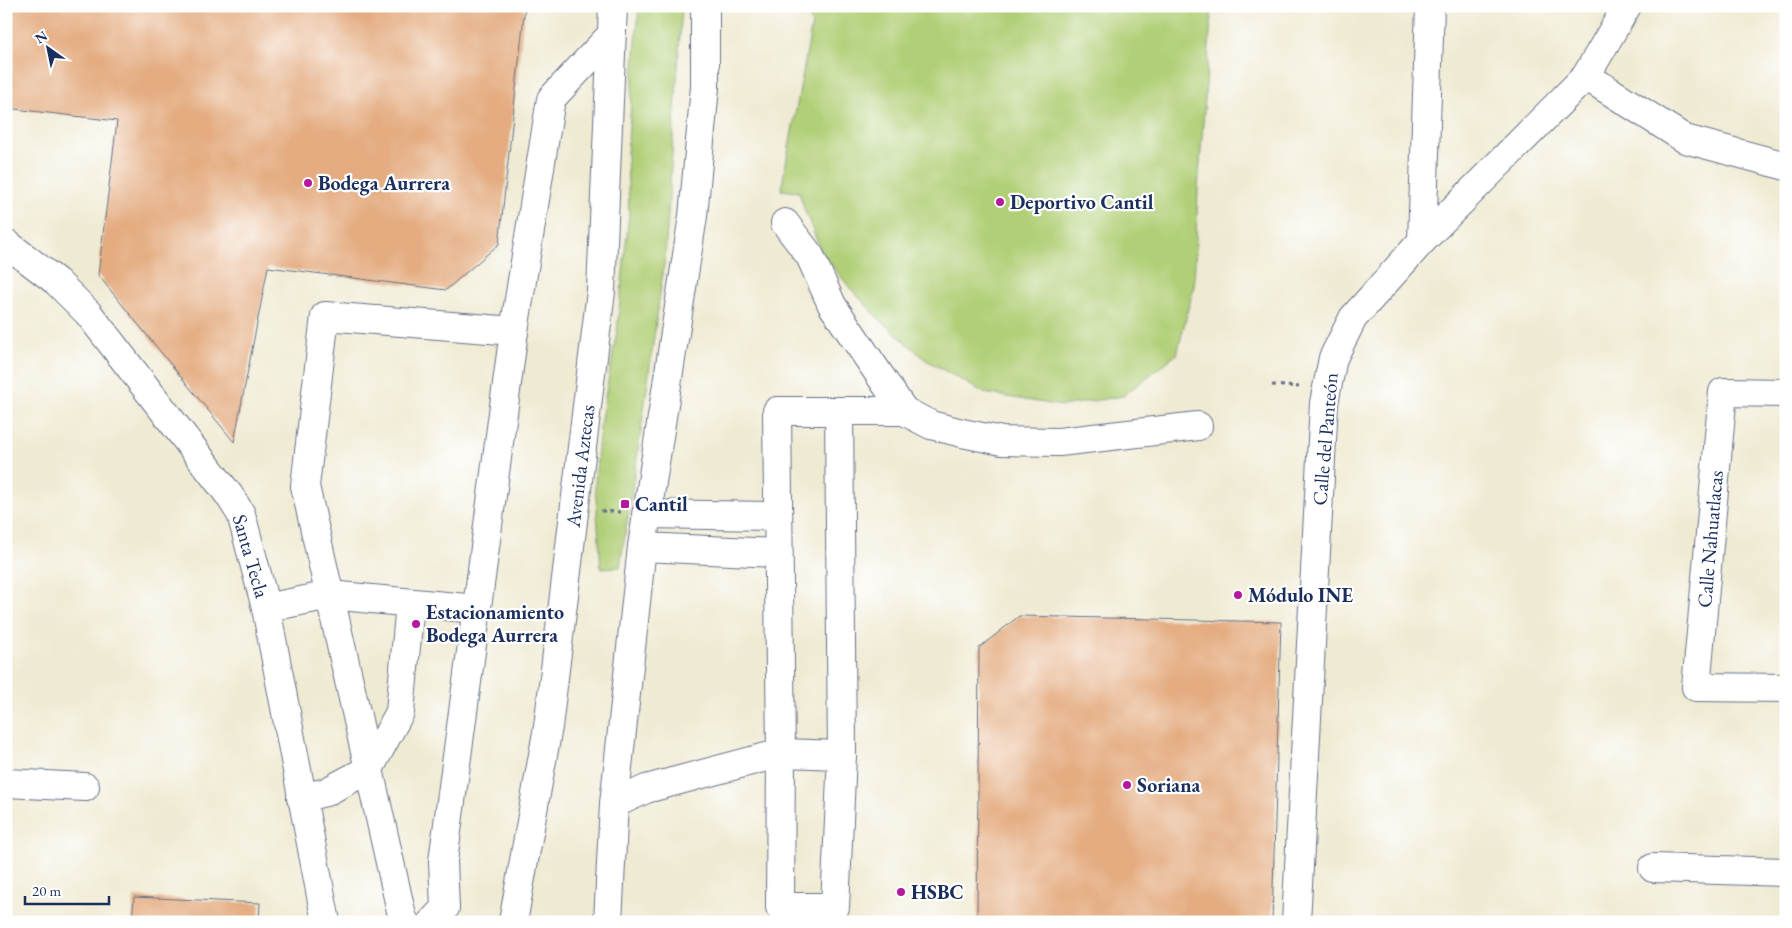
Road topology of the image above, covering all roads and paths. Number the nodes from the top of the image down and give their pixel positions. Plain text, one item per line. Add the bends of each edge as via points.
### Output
1 (612, 6) edge
2 (705, 6) edge
3 (1430, 6) edge
4 (1627, 6) edge
5 (611, 35) junction
6 (1586, 76) junction
7 (1786, 166) edge
8 (785, 223) dead end
9 (1422, 241) junction
10 (6, 243) edge
11 (514, 331) junction
12 (1786, 393) edge
13 (840, 411) junction
14 (904, 411) junction
15 (1198, 426) dead end
16 (575, 509) junction
17 (646, 514) junction
18 (778, 516) junction
19 (642, 547) junction
20 (778, 553) junction
21 (330, 595) junction
22 (410, 603) junction
23 (266, 608) junction
24 (477, 609) junction
25 (1786, 688) edge
26 (781, 753) junction
27 (842, 755) junction
28 (369, 769) junction
29 (6, 783) edge
30 (85, 787) dead end
31 (301, 798) junction
32 (614, 804) junction
33 (1653, 868) dead end
34 (1786, 872) edge
35 (326, 922) edge
36 (405, 922) edge
37 (432, 922) edge
38 (513, 922) edge
39 (608, 922) edge
40 (1296, 922) edge

1 - 5 street, Avenida Aztecas
2 - 17 street via 705,87 694,216
3 - 9 street
4 - 6 street, Calle del Panteón
5 - 11 street via 551,99
5 - 16 street, Avenida Aztecas via 601,291
6 - 7 street via 1684,139
6 - 9 street, Calle del Panteón
8 - 14 street via 810,256 832,305
9 - 40 street, Calle del Panteón via 1353,318 1333,358 1324,403
10 - 23 street, Santa Tecla via 56,282 88,313 229,495 241,514
11 - 21 street via 325,316 305,486
11 - 24 street
12 - 25 street, Calle Nahuatlacas via 1723,392 1696,687
13 - 14 street
13 - 18 street via 777,411
13 - 27 street
14 - 15 street via 962,434 1002,440 1059,442
16 - 17 path
16 - 38 street, Avenida Aztecas via 548,726
17 - 18 street
17 - 19 street
18 - 20 street
19 - 20 street
19 - 32 street
20 - 26 street
21 - 22 street
21 - 23 street
21 - 28 street
22 - 24 street
22 - 28 street via 400,712
23 - 31 street, Santa Tecla
24 - 37 street via 443,861 445,908
26 - 27 street
26 - 27 street via 780,907 836,907
26 - 32 street via 646,789
28 - 31 street via 326,792
28 - 36 street
29 - 30 street
31 - 35 street, Santa Tecla
32 - 39 street
33 - 34 street

